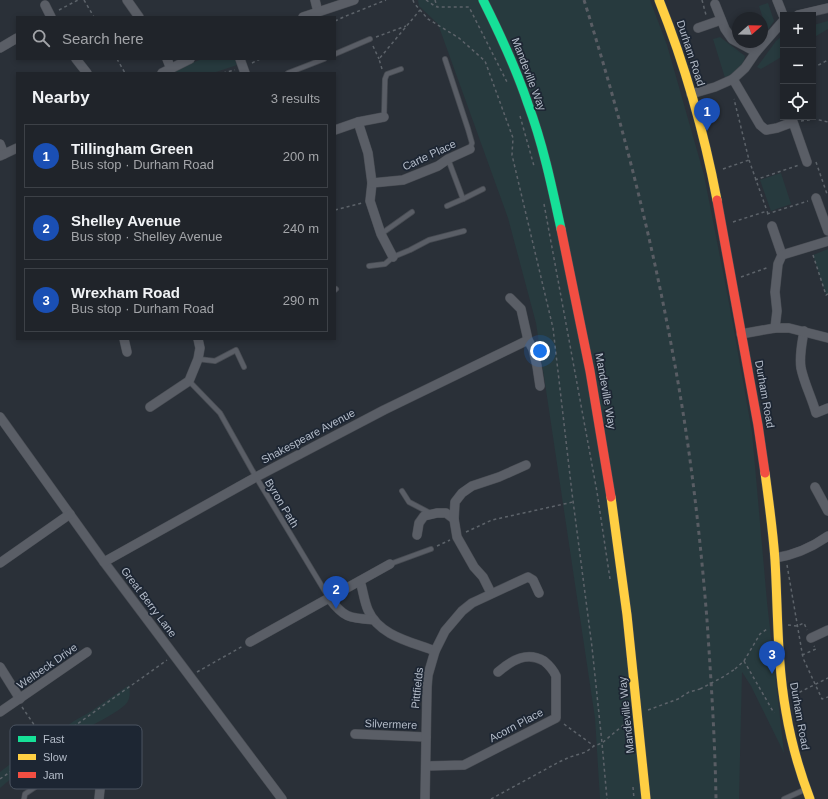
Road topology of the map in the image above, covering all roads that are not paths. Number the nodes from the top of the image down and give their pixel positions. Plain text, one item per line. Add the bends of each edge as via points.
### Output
1 (127, 0) edge
2 (315, 0) edge
3 (354, 0) edge
4 (483, 0) edge
5 (659, 0) edge
6 (777, 0) edge
7 (715, 4) dead end
8 (45, 5) dead end
9 (828, 8) edge
10 (318, 12) junction
11 (782, 12) edge
12 (811, 12) edge
13 (50, 16) edge
14 (138, 16) edge
15 (306, 16) edge
16 (721, 20) junction
17 (780, 24) edge
18 (698, 28) dead end
19 (16, 39) edge
20 (370, 39) road end
21 (0, 48) edge
22 (756, 52) junction
23 (336, 54) edge
24 (445, 59) dead end
25 (77, 60) edge
26 (167, 60) edge
27 (188, 60) edge
28 (240, 60) edge
29 (321, 60) edge
30 (171, 69) junction
31 (401, 69) dead end
32 (87, 72) edge
33 (164, 72) edge
34 (245, 72) edge
35 (291, 72) edge
36 (733, 79) junction
37 (691, 94) junction
38 (384, 116) joint
39 (358, 122) junction
40 (336, 130) edge
41 (0, 144) edge
42 (16, 148) edge
43 (470, 148) joint
44 (2, 155) edge
45 (448, 159) junction
46 (807, 162) road end
47 (372, 183) junction
48 (484, 189) dead end
49 (816, 198) road end
50 (463, 199) junction
51 (447, 206) dead end
52 (412, 212) dead end
53 (772, 226) road end
54 (464, 231) dead end
55 (828, 231) edge
56 (381, 234) junction
57 (828, 241) edge
58 (782, 255) junction
59 (393, 257) junction
60 (369, 266) dead end
61 (510, 298) dead end
62 (775, 328) junction
63 (804, 331) junction
64 (741, 334) junction
65 (828, 338) edge
66 (124, 340) edge
67 (198, 340) edge
68 (528, 340) junction
69 (127, 352) dead end
70 (198, 359) junction
71 (244, 367) dead end
72 (189, 381) junction
73 (540, 386) dead end
74 (150, 407) dead end
75 (828, 408) edge
76 (0, 417) edge
77 (526, 465) dead end
78 (256, 477) junction
79 (815, 487) dead end
80 (402, 491) dead end
81 (828, 511) edge
82 (70, 514) junction
83 (431, 514) junction
84 (454, 519) junction
85 (417, 535) dead end
86 (828, 536) edge
87 (431, 549) road end
88 (775, 558) junction
89 (104, 562) junction
90 (0, 563) edge
91 (390, 564) joint
92 (360, 581) junction
93 (491, 593) junction
94 (539, 594) dead end
95 (329, 598) junction
96 (374, 620) junction
97 (828, 630) edge
98 (811, 638) road end
99 (250, 642) road end
100 (436, 650) junction
101 (87, 652) dead end
102 (0, 667) edge
103 (498, 672) dead end
104 (19, 700) junction
105 (0, 712) edge
106 (354, 734) dead end
107 (426, 737) junction
108 (426, 766) junction
109 (34, 789) edge
110 (101, 789) edge
111 (806, 789) junction
112 (24, 799) edge
113 (100, 799) edge
114 (282, 799) edge
115 (425, 799) edge
116 (646, 799) edge
117 (784, 799) edge
118 (810, 799) edge

1 - 14 street
2 - 10 street
3 - 10 street
4 - 116 street, Mandeville Way via 516,71 534,122 589,363 625,589
5 - 37 street, Durham Road
6 - 11 street
7 - 16 street
8 - 13 street
9 - 12 street
10 - 15 street
16 - 18 street
16 - 22 street via 732,39
17 - 22 street
19 - 21 street
20 - 23 lane
22 - 36 street via 745,68
24 - 43 lane via 472,143
25 - 32 street
26 - 30 street
27 - 30 street
28 - 34 street
29 - 35 lane
30 - 33 street
31 - 38 lane via 387,74 384,79
36 - 37 street
36 - 46 street via 760,125 766,130 793,122
37 - 64 street, Durham Road via 705,143
38 - 39 street
39 - 40 street
39 - 47 street via 368,153
41 - 44 street
42 - 44 street
43 - 45 street, Carte Place
45 - 47 street, Carte Place via 438,166 403,180
45 - 50 lane
47 - 56 street via 370,201
48 - 50 lane
49 - 55 street
50 - 51 lane
52 - 56 lane
53 - 58 street
54 - 59 lane via 430,240
56 - 59 street
57 - 58 street
58 - 62 street via 778,264 775,292
59 - 60 lane via 385,264
61 - 68 street via 522,309
62 - 63 street
62 - 64 street
63 - 65 street
63 - 75 street via 801,361 804,379 816,413
64 - 88 street, Durham Road via 762,449
66 - 69 street
67 - 70 street
68 - 73 street via 533,349
68 - 78 street, Shakespeare Avenue via 384,410
70 - 71 lane via 215,361 236,350
70 - 72 street
72 - 74 street
72 - 78 lane, Byron Path via 220,413
76 - 82 street, Great Berry Lane
77 - 84 street via 462,492 455,502
78 - 89 street, Shakespeare Avenue
78 - 95 lane, Byron Path
79 - 81 street
80 - 83 lane via 409,502
82 - 89 street, Great Berry Lane
82 - 90 street
83 - 84 street via 446,513
83 - 85 street via 424,516 418,524
84 - 93 street via 457,536
86 - 88 street via 803,551
87 - 91 lane
88 - 111 street, Durham Road via 783,700 795,759
89 - 114 street, Great Berry Lane
91 - 92 street
92 - 95 street
92 - 96 street via 368,610
93 - 94 street, Pittfields via 528,578 533,580
93 - 100 street, Pittfields via 462,611 445,631
95 - 96 street via 338,611 349,617
95 - 99 street
96 - 100 street via 396,636
97 - 98 street
100 - 107 street, Pittfields via 428,676
101 - 104 street, Welbeck Drive
102 - 104 street
103 - 108 street, Acorn Place via 520,657 539,658 549,665 556,676 556,718 464,765
104 - 105 street, Welbeck Drive
106 - 107 street, Silvermere
107 - 108 street, Pittfields
108 - 115 street, Pittfields
109 - 112 lane via 25,794
110 - 113 street
111 - 117 lane
111 - 118 street, Durham Road

